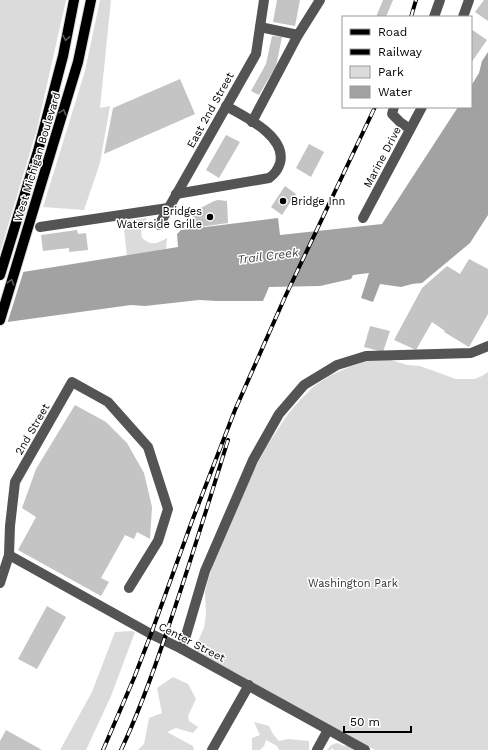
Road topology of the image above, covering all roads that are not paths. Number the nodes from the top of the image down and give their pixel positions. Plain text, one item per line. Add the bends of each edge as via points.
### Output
1 (74, 0) edge
2 (91, 0) edge
3 (264, 0) edge
4 (320, 0) edge
5 (440, 0) edge
6 (469, 0) edge
7 (434, 16) edge
8 (463, 16) edge
9 (260, 27) junction
10 (298, 35) junction
11 (226, 106) junction
12 (394, 108) edge
13 (421, 108) edge
14 (252, 122) junction
15 (410, 129) junction
16 (176, 194) junction
17 (168, 208) junction
18 (363, 218) dead end
19 (159, 225) dead end
20 (40, 227) dead end
21 (0, 275) edge
22 (0, 320) edge
23 (488, 346) edge
24 (9, 555) junction
25 (0, 583) edge
26 (129, 588) dead end
27 (182, 649) junction
28 (250, 685) junction
29 (328, 730) junction
30 (212, 750) edge
31 (317, 750) edge
32 (365, 750) edge

1 -> 21 main road, West Michigan Boulevard via 38,151
22 -> 2 main road, West Michigan Boulevard via 78,62
3 - 9 street, East 2nd Street
4 - 10 street
5 - 7 street
6 - 8 street
9 - 10 street
9 - 11 street, East 2nd Street via 256,54
10 - 14 street
11 - 14 street
11 - 16 street, East 2nd Street
12 - 15 street via 392,114
13 - 15 street, Marine Drive
14 - 16 street via 276,142 281,152 281,161 275,174 269,178
15 - 18 street, Marine Drive
16 - 17 street, East 2nd Street
17 - 19 street, East 2nd Street
17 - 20 street
23 - 27 street via 471,353 366,356 337,365 304,385 279,414 253,460 205,571
24 - 25 street, 2nd Street
24 - 26 street, 2nd Street via 15,482 72,382 108,402 148,447 168,509 158,541
24 - 27 street, Center Street via 144,631
27 - 28 street, Center Street
28 - 29 street, Center Street
28 - 30 street
29 - 31 street
29 - 32 street, Center Street

